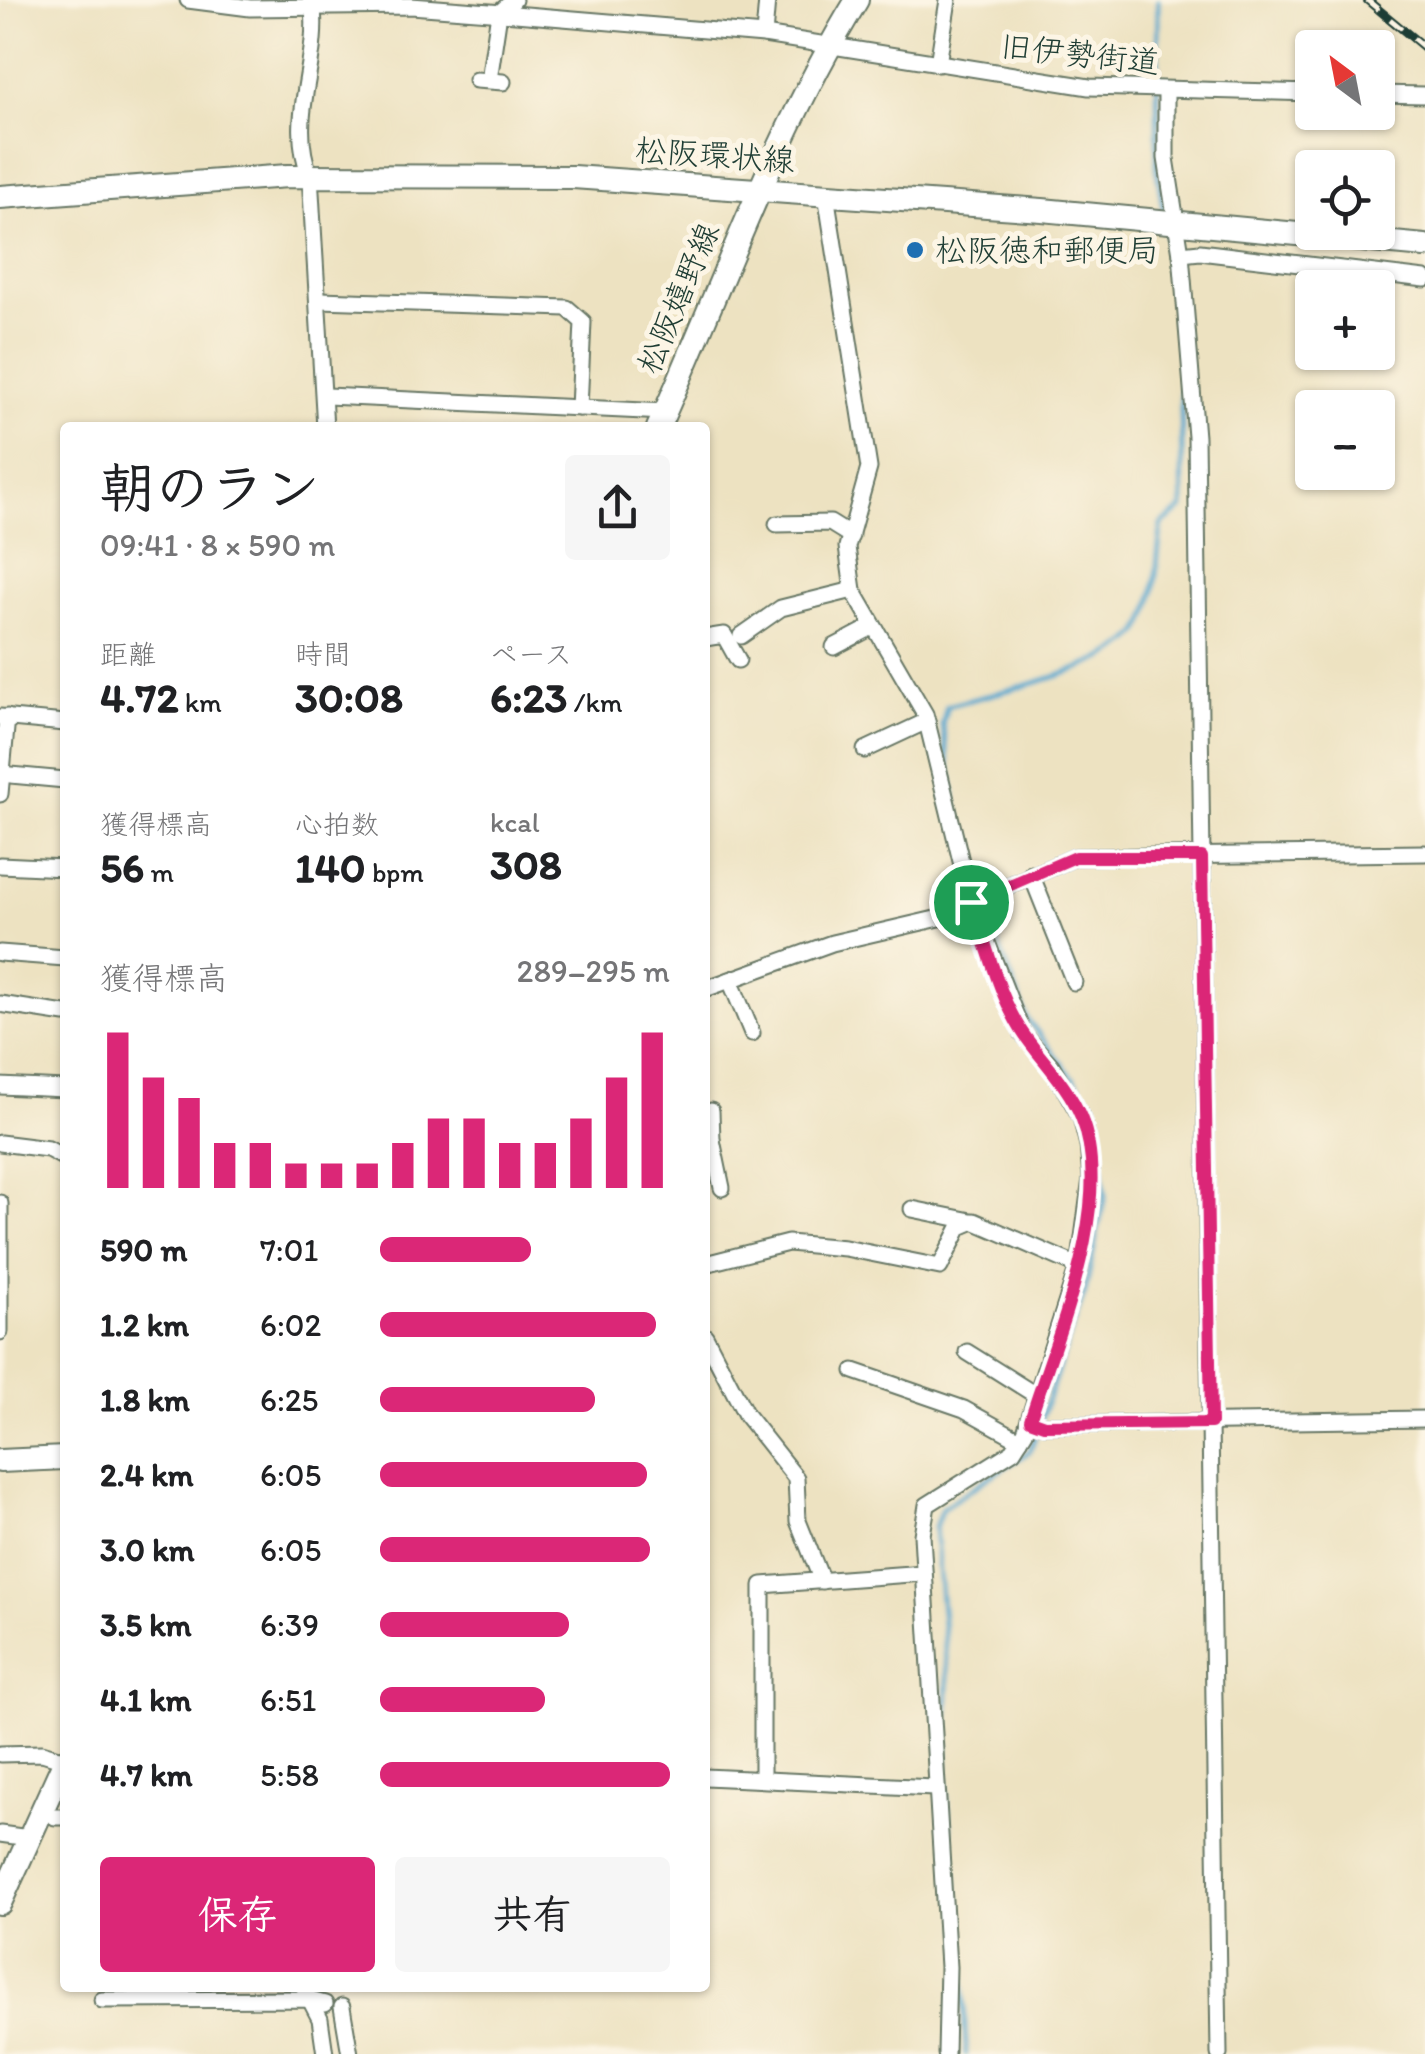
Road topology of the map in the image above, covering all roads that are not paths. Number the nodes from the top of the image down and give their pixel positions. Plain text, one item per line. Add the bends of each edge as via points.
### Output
1 (188, 0) edge
2 (514, 0) edge
3 (767, 0) edge
4 (856, 0) edge
5 (948, 0) edge
6 (313, 4) edge
7 (499, 13) junction
8 (764, 35) junction
9 (828, 47) junction
10 (938, 64) junction
11 (489, 80) dead end
12 (1166, 91) junction
13 (1295, 93) edge
14 (1395, 94) edge
15 (1425, 95) edge
16 (310, 175) junction
17 (757, 193) junction
18 (826, 194) junction
19 (0, 197) edge
20 (1175, 225) junction
21 (1425, 246) edge
22 (1181, 254) junction
23 (1425, 279) edge
24 (320, 300) junction
25 (327, 396) junction
26 (579, 408) junction
27 (662, 420) edge
28 (326, 422) edge
29 (777, 524) dead end
30 (851, 536) junction
31 (854, 590) junction
32 (872, 626) junction
33 (741, 636) dead end
34 (710, 637) edge
35 (834, 647) dead end
36 (738, 660) dead end
37 (3, 717) edge
38 (928, 721) junction
39 (60, 723) edge
40 (865, 750) dead end
41 (1, 774) edge
42 (60, 780) edge
43 (0, 794) edge
44 (1425, 853) edge
45 (1202, 857) junction
46 (0, 865) edge
47 (60, 868) edge
48 (1031, 874) junction
49 (971, 902) junction
50 (0, 953) edge
51 (60, 958) edge
52 (730, 980) junction
53 (1074, 982) dead end
54 (710, 987) edge
55 (0, 1004) edge
56 (60, 1013) edge
57 (752, 1033) dead end
58 (0, 1086) edge
59 (60, 1090) edge
60 (0, 1143) edge
61 (710, 1147) edge
62 (60, 1155) edge
63 (722, 1188) dead end
64 (0, 1203) edge
65 (912, 1209) dead end
66 (974, 1221) junction
67 (1080, 1260) junction
68 (710, 1263) edge
69 (0, 1332) edge
70 (710, 1346) edge
71 (968, 1352) dead end
72 (854, 1372) dead end
73 (1037, 1396) junction
74 (1425, 1419) edge
75 (1030, 1420) junction
76 (1211, 1423) junction
77 (1020, 1440) junction
78 (60, 1458) edge
79 (0, 1461) edge
80 (924, 1573) junction
81 (822, 1582) junction
82 (0, 1754) edge
83 (60, 1758) edge
84 (60, 1771) edge
85 (710, 1777) edge
86 (762, 1778) junction
87 (934, 1788) junction
88 (0, 1834) edge
89 (29, 1838) junction
90 (0, 1903) edge
91 (184, 1992) edge
92 (305, 1993) edge
93 (102, 2000) dead end
94 (326, 2054) edge
95 (350, 2054) edge
96 (946, 2054) edge
97 (1219, 2054) edge

1 - 6 street, 旧伊勢街道 via 250,8
2 - 7 street
3 - 8 street
4 - 9 main road, 松阪嬉野線
5 - 10 street
6 - 7 street, 旧伊勢街道
6 - 16 street via 314,40 299,122
7 - 8 street, 旧伊勢街道
7 - 11 street
8 - 9 street, 旧伊勢街道
9 - 10 street, 旧伊勢街道
9 - 17 main road, 松阪嬉野線
10 - 12 street, 旧伊勢街道 via 1089,87
12 - 13 street, 旧伊勢街道
12 - 20 street
14 - 15 street
16 - 17 main road, 松阪環状線 via 573,177
16 - 19 main road, 松阪環状線
16 - 24 street
17 - 18 main road, 松阪環状線
17 - 27 main road, 松阪嬉野線
18 - 20 main road, 松阪環状線
18 - 30 street via 868,468
20 - 21 main road, 松阪環状線
20 - 22 street
22 - 23 street
22 - 45 street via 1183,374 1196,436
24 - 25 street
24 - 26 street via 567,308 584,322
25 - 26 street
25 - 28 street
26 - 27 street
29 - 30 street via 830,523
30 - 31 street
31 - 32 street
31 - 33 street via 780,608
32 - 35 street
32 - 38 street
34 - 36 street via 724,635
37 - 39 street
37 - 41 street
38 - 40 street
38 - 49 street
41 - 42 street
41 - 43 street
44 - 45 street
45 - 48 street via 1075,857
45 - 76 street
46 - 47 street
48 - 49 street
48 - 53 street
49 - 52 street via 961,913 832,944
49 - 67 street via 1024,1034 1081,1118 1091,1178
50 - 51 street
52 - 54 street
52 - 57 street
55 - 56 street
58 - 59 street
60 - 62 street
61 - 63 street
64 - 69 street
65 - 66 street
66 - 67 street via 1071,1263
66 - 68 street via 960,1227 940,1267 788,1243
67 - 73 street
70 - 81 street via 746,1415 796,1478 798,1521
71 - 73 street
72 - 77 street via 964,1409
73 - 75 street
74 - 76 street
75 - 76 street
75 - 77 street
76 - 97 street
77 - 80 street via 1013,1451 927,1505
78 - 79 main road
80 - 81 street
80 - 87 street
81 - 86 street via 762,1585
82 - 83 street
84 - 89 main road
85 - 86 street
86 - 87 street
87 - 96 street via 948,1967
88 - 89 street
89 - 90 main road
91 - 92 street
91 - 93 street
92 - 94 street via 320,2019
92 - 95 street via 333,2005

